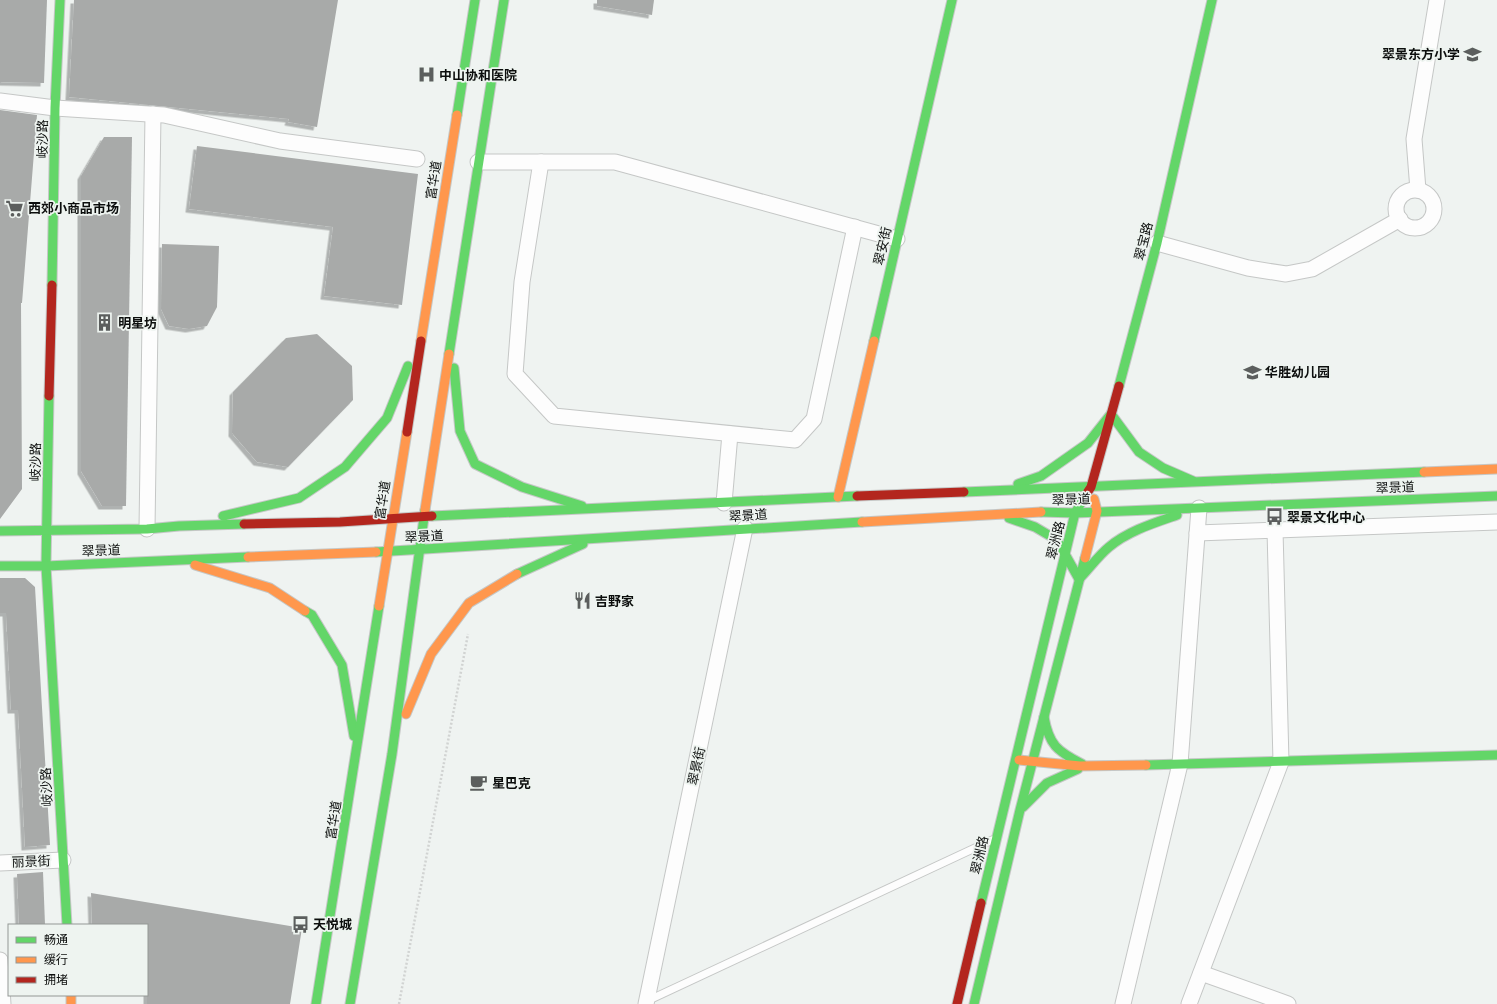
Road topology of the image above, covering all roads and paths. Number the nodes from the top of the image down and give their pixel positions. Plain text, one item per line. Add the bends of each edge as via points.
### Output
1 (60, 0) edge
2 (475, 0) edge
3 (504, 0) edge
4 (952, 0) edge
5 (1212, 0) edge
6 (1437, 0) edge
7 (0, 101) edge
8 (55, 108) junction
9 (153, 114) junction
10 (417, 159) dead end
11 (478, 162) junction
12 (541, 162) junction
13 (1418, 190) junction
14 (1400, 219) junction
15 (855, 227) junction
16 (897, 238) junction
17 (1157, 243) junction
18 (422, 332) junction
19 (451, 335) junction
20 (1111, 414) junction
21 (730, 434) junction
22 (1497, 469) edge
23 (1197, 483) junction
24 (1091, 487) junction
25 (1002, 490) junction
26 (1497, 496) edge
27 (838, 497) junction
28 (724, 503) junction
29 (1199, 508) junction
30 (596, 510) junction
31 (1097, 510) junction
32 (1074, 513) junction
33 (998, 515) junction
34 (426, 517) junction
35 (393, 518) junction
36 (1497, 522) edge
37 (179, 526) junction
38 (745, 528) junction
39 (148, 529) junction
40 (47, 530) junction
41 (1275, 530) junction
42 (0, 531) edge
43 (1197, 533) junction
44 (594, 539) junction
45 (421, 550) junction
46 (387, 551) junction
47 (1065, 553) junction
48 (179, 560) junction
49 (0, 566) edge
50 (46, 566) junction
51 (1080, 579) junction
52 (468, 631) dead end
53 (1044, 716) junction
54 (357, 754) junction
55 (392, 754) junction
56 (1497, 755) edge
57 (1015, 759) junction
58 (1032, 762) junction
59 (1281, 762) junction
60 (1180, 764) junction
61 (1086, 766) junction
62 (1020, 810) junction
63 (996, 838) junction
64 (63, 860) junction
65 (0, 863) edge
66 (67, 924) edge
67 (0, 960) edge
68 (1201, 973) junction
69 (647, 1003) edge
70 (3, 1004) edge
71 (316, 1004) edge
72 (350, 1004) edge
73 (399, 1004) edge
74 (957, 1004) edge
75 (974, 1004) edge
76 (1123, 1004) edge
77 (1188, 1004) edge
78 (1288, 1004) edge

1 - 8 main road, 岐沙路
2 - 18 main road, 富华道
3 - 11 main road
4 - 16 main road, 翠安街
5 - 17 main road, 翠宝路
6 - 13 street via 1414,139
7 - 8 street
8 - 9 street
8 - 40 main road, 岐沙路
9 - 10 street via 280,141
9 - 39 street
11 - 12 street
11 - 19 main road
12 - 15 street via 615,162
12 - 21 street via 522,282 515,374 554,416
13 - 14 street via 1406,192 1398,202 1397,214
13 - 14 street via 1429,195 1432,200 1434,212 1428,223 1416,227
14 - 17 street via 1312,269 1286,274 1248,268
15 - 16 street
15 - 21 street via 814,419 795,440
16 - 27 main road, 翠安街
17 - 20 main road, 翠宝路
18 - 35 main road, 富华道
18 - 37 main road via 387,418 344,467 299,498
19 - 30 main road via 460,431 475,464 522,487
19 - 34 main road
20 - 23 main road via 1139,452 1163,468
20 - 24 main road, 翠宝路
20 - 25 main road via 1088,443 1041,476
21 - 28 street
22 - 23 main road, 翠景道
23 - 24 main road, 翠景道
24 - 25 main road, 翠景道
24 - 31 main road
24 - 32 main road, 翠洲路
25 - 27 main road, 翠景道
26 - 29 main road, 翠景道
27 - 28 main road, 翠景道
28 - 30 main road, 翠景道
29 - 31 main road, 翠景道
29 - 43 street
29 - 51 main road via 1151,524 1125,536 1109,547
30 - 34 main road, 翠景道
31 - 32 main road, 翠景道
31 - 51 main road
32 - 33 main road, 翠景道
32 - 47 main road, 翠洲路
33 - 38 main road, 翠景道
33 - 47 main road via 1035,527 1056,540
34 - 35 main road, 翠景道
34 - 45 main road
35 - 37 main road, 翠景道 via 340,522
35 - 46 main road, 富华道
36 - 41 street
37 - 39 main road, 翠景道
38 - 44 main road, 翠景道
38 - 69 street, 翠景街
39 - 40 main road, 翠景道
40 - 42 main road, 翠景道
40 - 50 main road, 岐沙路
41 - 43 street
41 - 59 street
43 - 60 street
44 - 45 main road, 翠景道
44 - 55 main road via 510,577 469,604 431,654
45 - 46 main road, 翠景道
45 - 55 main road
46 - 48 main road, 翠景道
46 - 54 main road, 富华道
47 - 51 main road
47 - 57 main road, 翠洲路
48 - 50 main road, 翠景道
48 - 54 main road via 270,588 312,616 342,666
49 - 50 main road, 翠景道
50 - 64 main road, 岐沙路
51 - 53 main road
52 - 73 path
53 - 58 main road
53 - 61 main road via 1047,738 1060,753
54 - 71 main road, 富华道
55 - 72 main road
56 - 59 main road
57 - 58 main road
57 - 63 main road, 翠洲路
58 - 61 main road
58 - 62 main road
59 - 60 main road
59 - 68 street
60 - 61 main road
60 - 76 street
61 - 62 main road via 1052,778 1036,791
62 - 75 main road
63 - 69 lane
63 - 74 main road, 翠洲路
64 - 65 street, 丽景街
64 - 66 main road, 岐沙路
67 - 70 street
68 - 77 street
68 - 78 street

